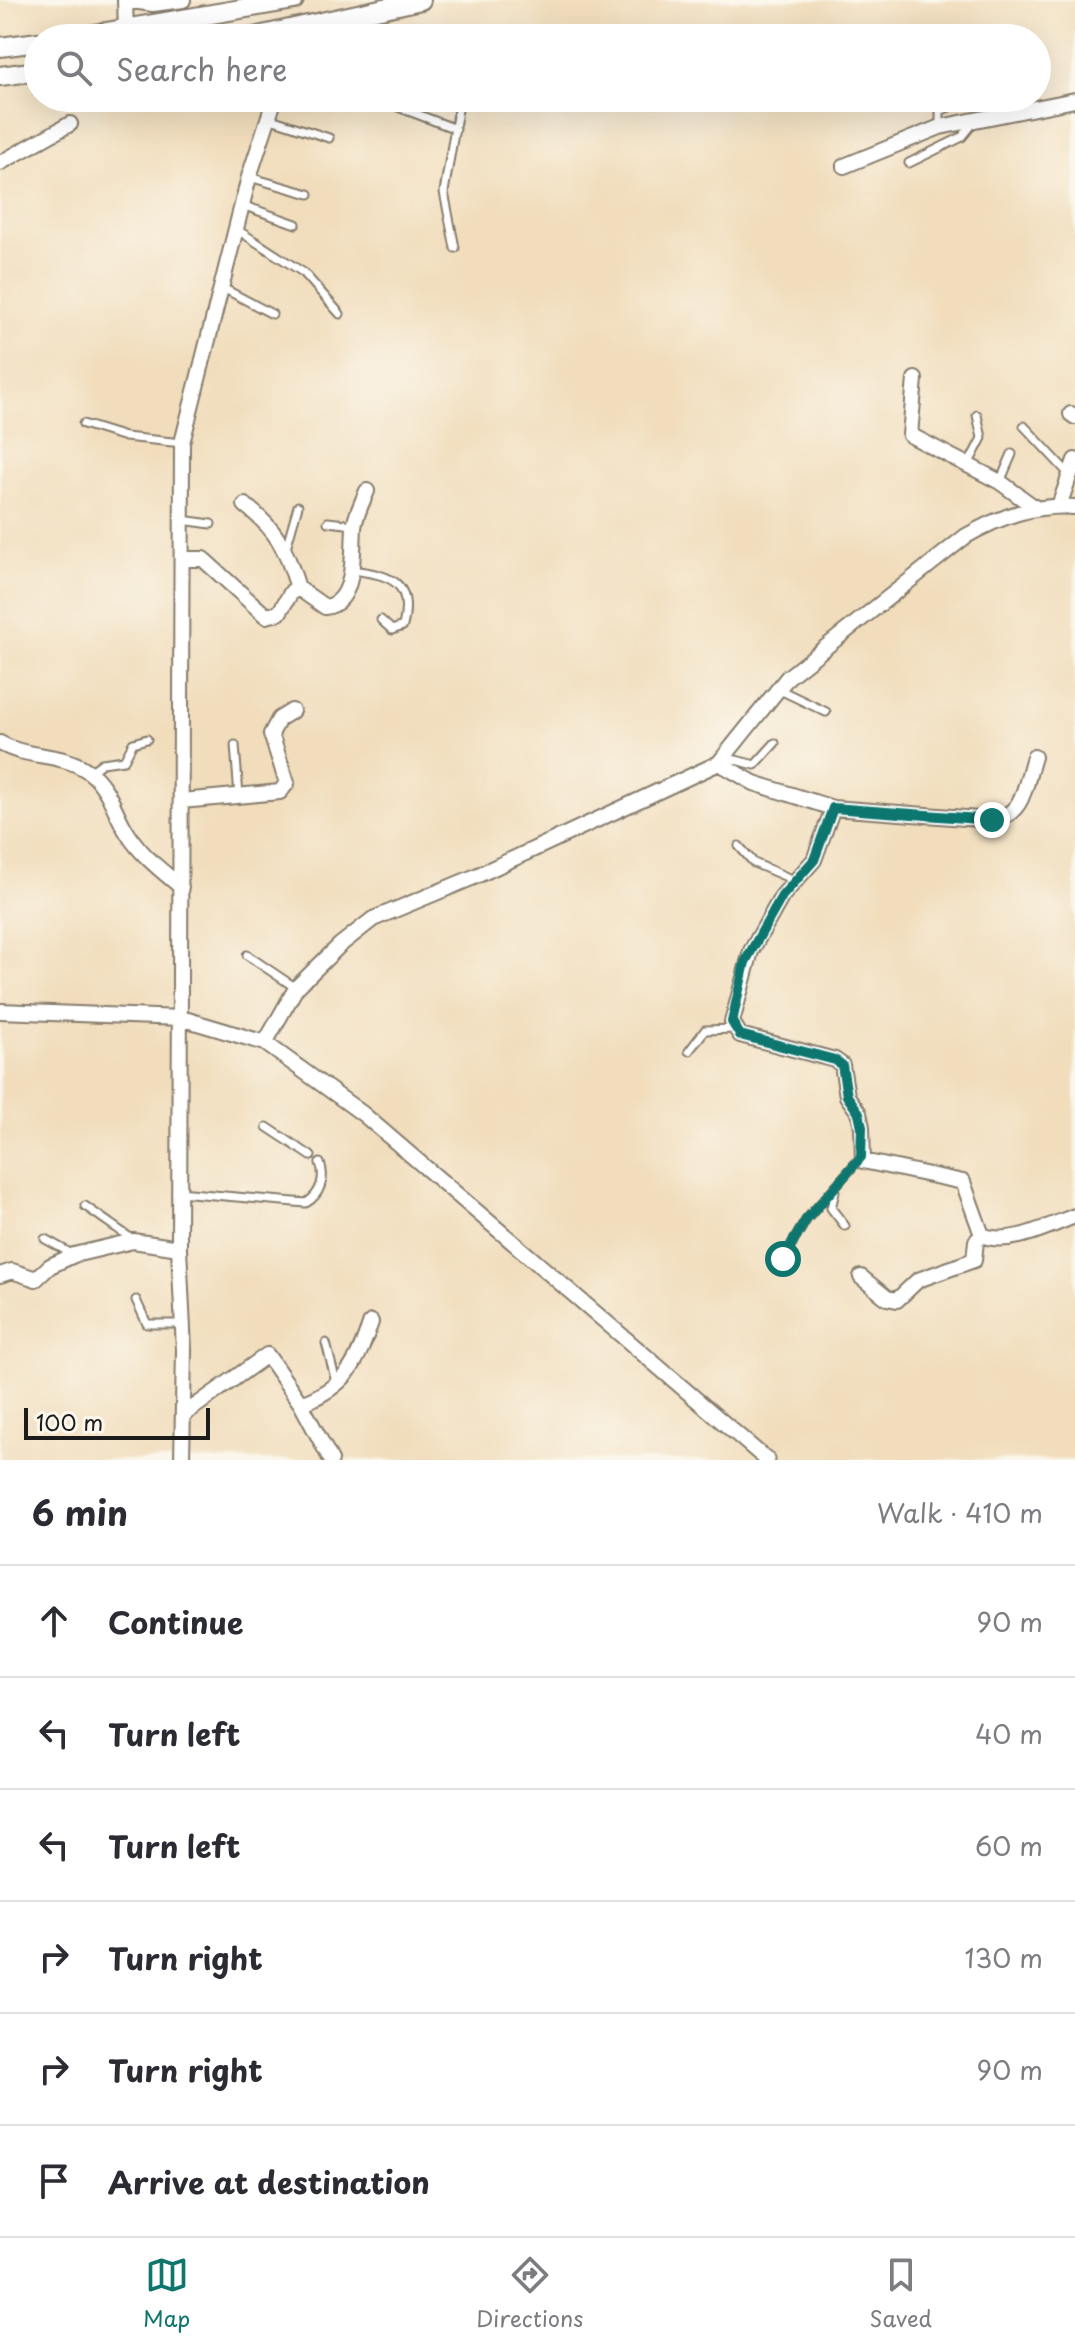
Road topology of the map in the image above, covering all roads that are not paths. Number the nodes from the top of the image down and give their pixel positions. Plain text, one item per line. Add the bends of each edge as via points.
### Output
1 (183, 0) edge
2 (294, 0) edge
3 (421, 0) edge
4 (126, 24) edge
5 (164, 24) edge
6 (344, 24) edge
7 (24, 44) edge
8 (0, 47) edge
9 (24, 73) edge
10 (0, 76) edge
11 (1075, 100) edge
12 (1051, 105) edge
13 (270, 112) edge
14 (411, 112) edge
15 (458, 112) edge
16 (940, 112) edge
17 (1013, 112) edge
18 (268, 118) junction
19 (977, 119) junction
20 (70, 124) dead end
21 (940, 127) junction
22 (456, 129) junction
23 (329, 138) dead end
24 (0, 163) edge
25 (909, 163) dead end
26 (844, 166) dead end
27 (249, 177) junction
28 (309, 194) dead end
29 (242, 205) junction
30 (296, 224) dead end
31 (236, 229) junction
32 (455, 248) dead end
33 (221, 287) junction
34 (272, 314) dead end
35 (340, 314) dead end
36 (915, 379) dead end
37 (977, 415) dead end
38 (83, 424) dead end
39 (1024, 426) dead end
40 (182, 443) junction
41 (1012, 454) dead end
42 (968, 465) junction
43 (1072, 467) edge
44 (1000, 482) junction
45 (367, 491) dead end
46 (245, 505) dead end
47 (298, 506) dead end
48 (1059, 506) junction
49 (1034, 507) junction
50 (1075, 507) edge
51 (182, 520) junction
52 (328, 522) dead end
53 (211, 524) dead end
54 (354, 525) junction
55 (286, 548) junction
56 (182, 559) junction
57 (352, 570) junction
58 (298, 588) junction
59 (381, 620) dead end
60 (778, 689) junction
61 (292, 711) dead end
62 (826, 712) dead end
63 (147, 739) dead end
64 (0, 743) edge
65 (775, 743) dead end
66 (235, 745) dead end
67 (1034, 757) dead end
68 (721, 760) junction
69 (90, 772) junction
70 (240, 798) junction
71 (181, 801) junction
72 (833, 808) junction
73 (739, 846) dead end
74 (796, 881) junction
75 (181, 887) junction
76 (247, 955) dead end
77 (296, 988) junction
78 (0, 1011) edge
79 (181, 1018) junction
80 (734, 1029) junction
81 (265, 1043) junction
82 (689, 1051) dead end
83 (267, 1127) dead end
84 (311, 1156) dead end
85 (862, 1159) junction
86 (320, 1163) dead end
87 (179, 1192) junction
88 (85, 1206) dead end
89 (1075, 1216) edge
90 (845, 1226) dead end
91 (982, 1235) junction
92 (45, 1239) dead end
93 (133, 1241) junction
94 (179, 1248) junction
95 (74, 1255) junction
96 (783, 1259) dead end
97 (0, 1275) edge
98 (861, 1277) dead end
99 (136, 1300) dead end
100 (371, 1322) dead end
101 (183, 1324) junction
102 (326, 1343) dead end
103 (337, 1384) junction
104 (301, 1404) junction
105 (183, 1415) junction
106 (182, 1460) edge
107 (331, 1460) edge
108 (767, 1460) edge

1 - 4 street via 125,0
2 - 5 main road
3 - 6 main road
7 - 8 main road
9 - 10 main road
11 - 12 street
13 - 18 street
14 - 22 lane
15 - 22 lane
16 - 21 lane
17 - 19 street
18 - 23 lane
18 - 27 street
19 - 21 street
19 - 25 lane via 962,137
20 - 24 street
21 - 26 street
22 - 32 lane via 444,192
27 - 28 lane
27 - 29 street
29 - 30 lane
29 - 31 street
31 - 33 street
31 - 35 lane via 304,273
33 - 34 lane
33 - 40 street
36 - 42 street via 910,435
37 - 42 lane via 982,438
38 - 40 lane via 125,437
39 - 43 lane
40 - 51 street
41 - 44 lane
42 - 44 street
43 - 48 street
44 - 49 street
45 - 54 street
46 - 55 street
47 - 55 lane
48 - 49 street
48 - 50 street
49 - 60 street via 966,536
51 - 53 lane
51 - 56 street
52 - 54 lane
54 - 57 street
55 - 58 street
56 - 58 street via 203,559 266,616 279,613
56 - 71 street
57 - 58 street via 334,606 325,607
57 - 59 lane via 378,573 402,587 403,626 392,630
60 - 62 lane
60 - 68 street
61 - 70 street via 279,719 271,734 285,788 274,795
63 - 69 lane via 133,743 124,760 102,763
64 - 69 street via 13,751 67,760
65 - 68 lane via 755,765
66 - 70 lane
67 - 72 street via 1018,807 1003,818
68 - 72 street via 754,783
68 - 77 street via 474,877 383,914 340,945
69 - 75 street via 142,853
70 - 71 street
71 - 75 street
72 - 74 street via 814,860
73 - 74 lane via 754,863
74 - 80 street via 745,962
75 - 79 street
76 - 77 lane
77 - 81 street
78 - 79 street
79 - 81 street
79 - 87 street
80 - 82 lane via 705,1030
80 - 85 street via 842,1065 847,1096 862,1127
81 - 108 street via 363,1114
83 - 84 lane
85 - 90 lane via 831,1199 833,1213
85 - 91 street via 963,1182
85 - 96 lane via 806,1220
86 - 87 lane via 324,1173 318,1192 306,1203
87 - 94 street
88 - 93 lane
89 - 91 street via 1023,1234
91 - 98 street via 974,1260 922,1277 897,1300
92 - 95 lane
93 - 94 street
93 - 95 street
94 - 101 street
95 - 97 street via 36,1279 12,1271
99 - 101 lane via 147,1324
100 - 103 street via 357,1361
101 - 105 street
102 - 103 lane
103 - 104 street
104 - 105 street via 267,1355
104 - 107 street
105 - 106 street

